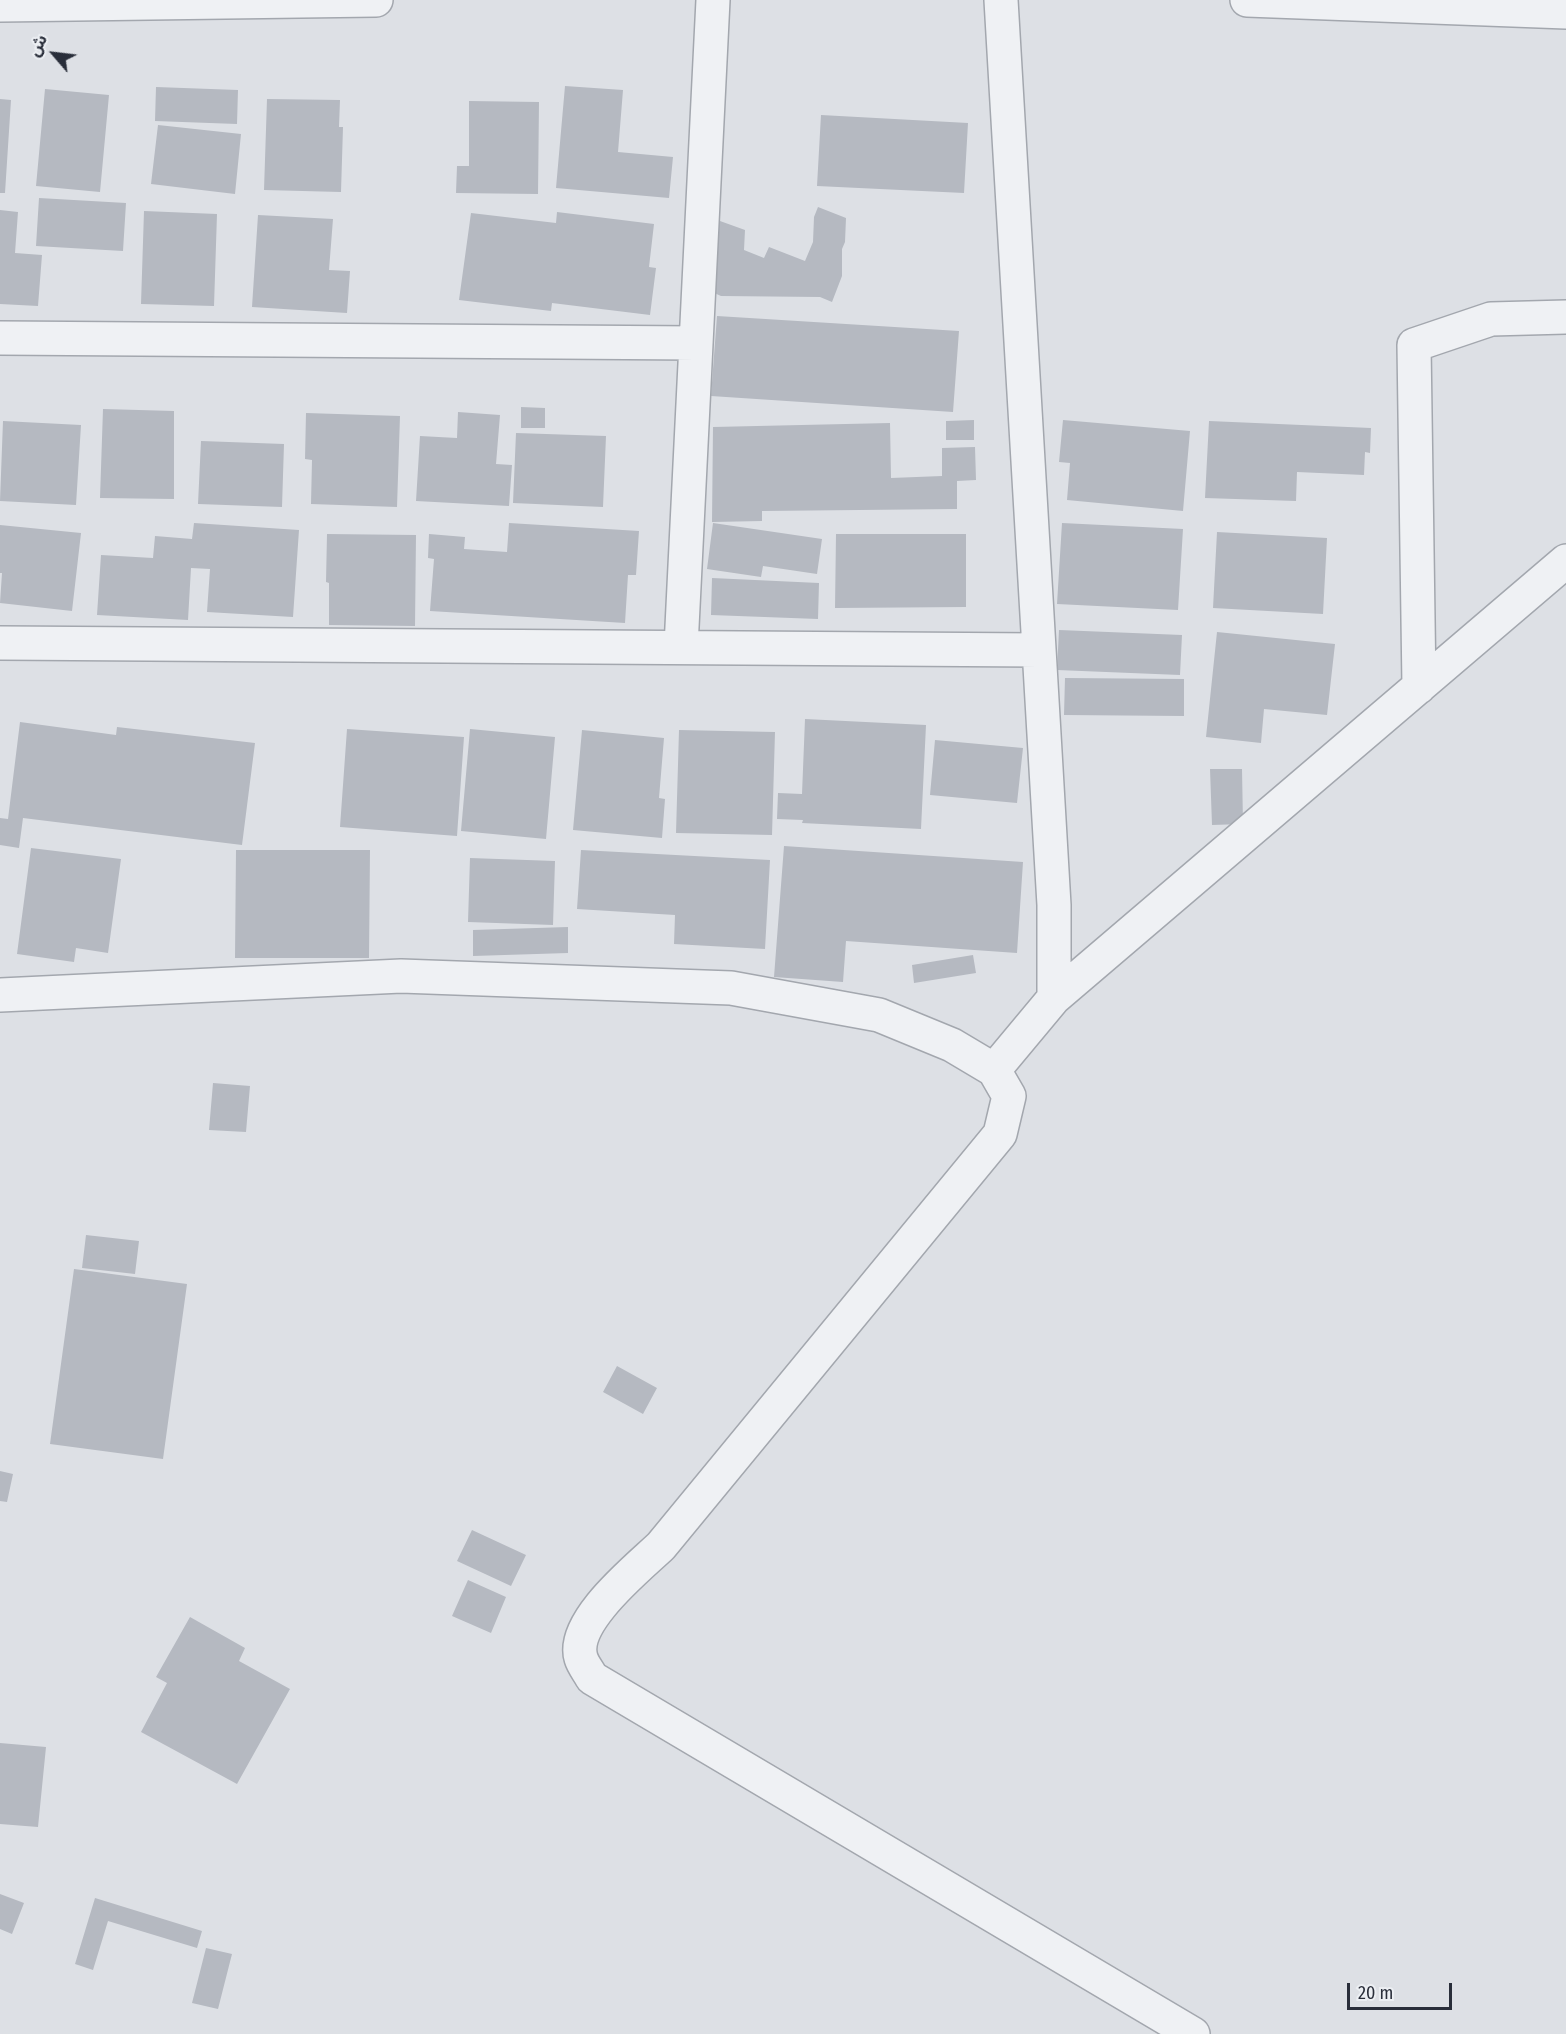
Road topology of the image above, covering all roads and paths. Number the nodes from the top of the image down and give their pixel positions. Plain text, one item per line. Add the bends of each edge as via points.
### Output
1 (376, 0) edge
2 (712, 0) edge
3 (1001, 0) edge
4 (1247, 0) edge
5 (1491, 4) edge
6 (0, 5) edge
7 (1566, 12) edge
8 (1566, 317) edge
9 (0, 338) edge
10 (696, 343) junction
11 (1566, 561) edge
12 (0, 643) edge
13 (681, 647) junction
14 (1039, 650) junction
15 (1419, 687) junction
16 (0, 995) edge
17 (1054, 998) junction
18 (994, 1070) junction
19 (1193, 2034) edge

1 - 6 street
2 - 10 street
3 - 14 street
4 - 5 street
5 - 7 street
8 - 15 street via 1491,319 1414,345
9 - 10 street
10 - 13 street
11 - 15 street
12 - 13 street
13 - 14 street
14 - 17 street via 1054,905
15 - 17 street
16 - 18 street via 401,976 731,988 879,1015 952,1045
17 - 18 street
18 - 19 street via 1009,1096 1000,1134 661,1546 604,1598 581,1637 580,1657 592,1678

